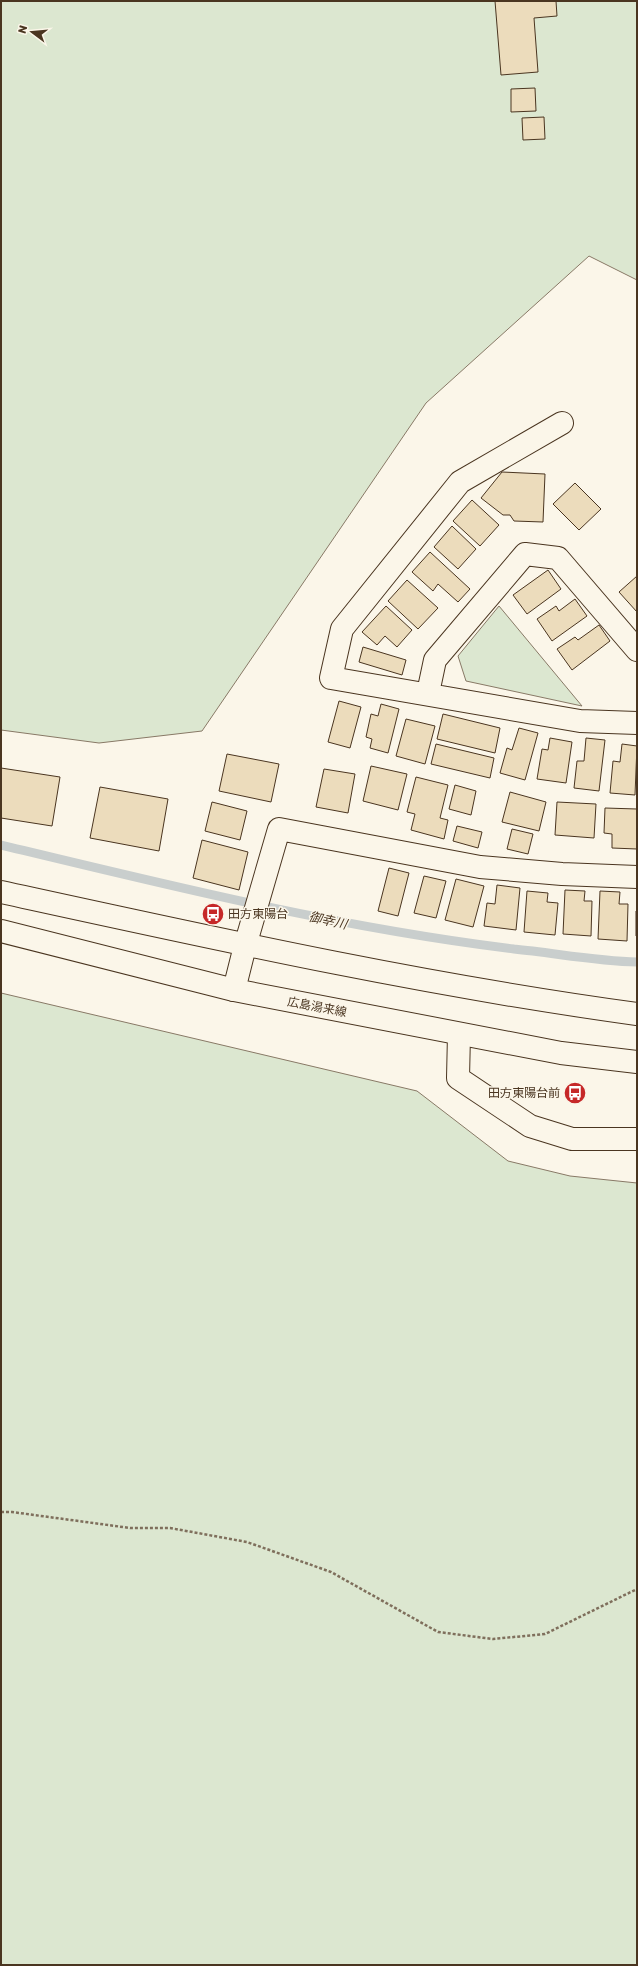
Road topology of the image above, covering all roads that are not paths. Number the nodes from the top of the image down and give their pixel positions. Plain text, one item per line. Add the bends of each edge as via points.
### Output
1 (562, 423) dead end
2 (637, 650) edge
3 (428, 693) junction
4 (637, 722) edge
5 (637, 877) edge
6 (1, 892) edge
7 (1, 931) edge
8 (245, 946) junction
9 (234, 990) junction
10 (637, 1014) edge
11 (458, 1034) junction
12 (637, 1062) edge
13 (637, 1139) edge

1 - 3 street via 460,482 342,629 331,678
2 - 3 street via 558,558 525,554 435,660
3 - 4 street via 580,721
5 - 8 street via 480,867 279,829
6 - 8 street
7 - 9 street, 広島湯来線
8 - 9 street
8 - 10 street via 562,1004
9 - 11 street, 広島湯来線
11 - 12 street, 広島湯来線 via 560,1053
11 - 13 street via 458,1078 530,1126 572,1139

